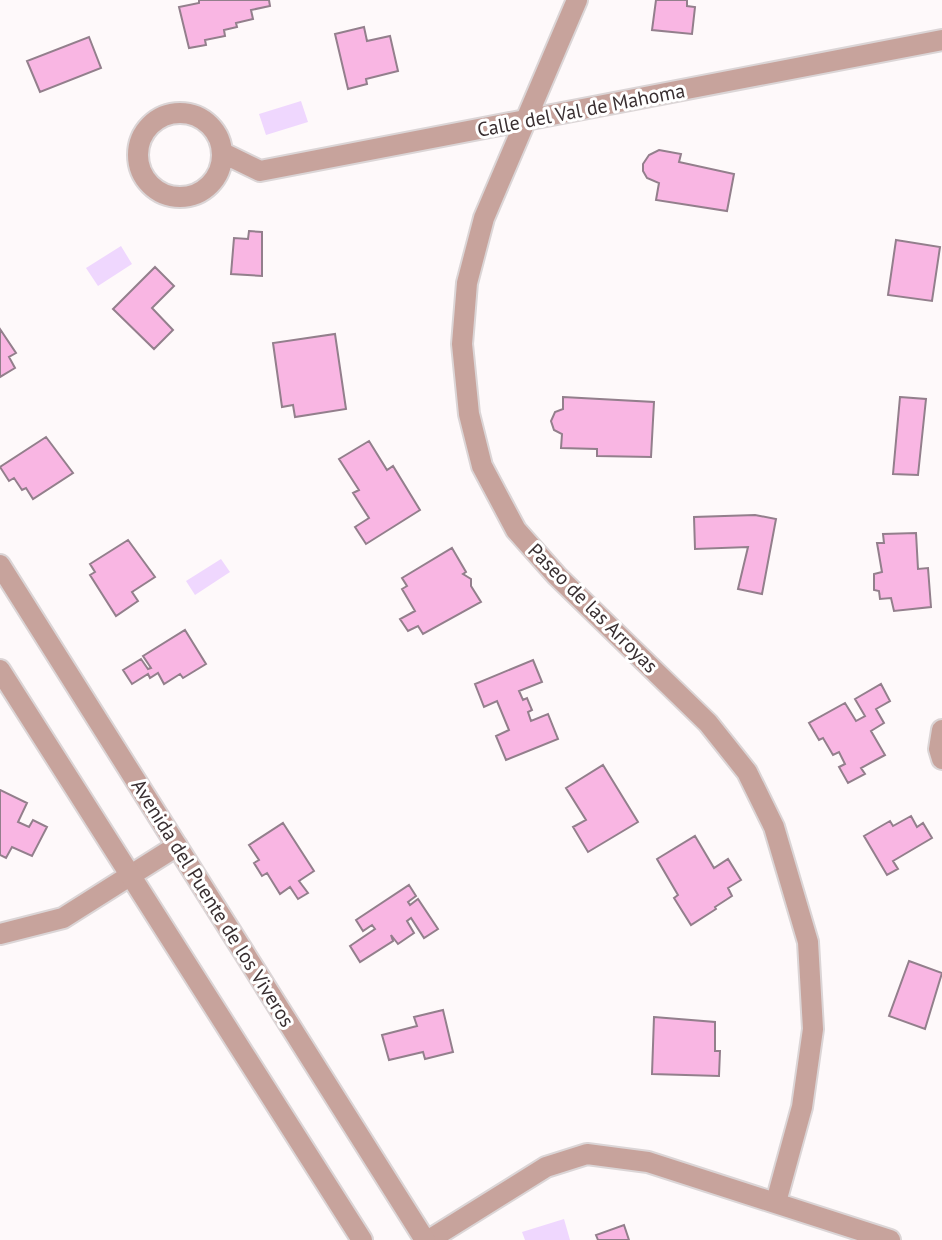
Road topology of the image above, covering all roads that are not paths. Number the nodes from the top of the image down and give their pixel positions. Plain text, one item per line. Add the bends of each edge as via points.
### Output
1 (577, 0) edge
2 (942, 40) edge
3 (527, 121) junction
4 (223, 153) junction
5 (0, 565) edge
6 (0, 670) edge
7 (942, 730) edge
8 (942, 759) edge
9 (177, 846) junction
10 (132, 875) junction
11 (0, 934) edge
12 (776, 1202) junction
13 (362, 1240) edge
14 (427, 1240) edge
15 (890, 1240) edge

1 - 3 street, Paseo de las Arroyas
2 - 3 street, Calle del Val de Mahoma
3 - 4 street, Calle del Val de Mahoma via 260,171
3 - 12 street, Paseo de las Arroyas via 484,218 467,283 462,344 469,414 482,466 516,530 708,723 747,772 774,827 808,942 813,1029 802,1107
4 - 4 street via 214,129 192,114 179,113 166,115 145,131 138,157 149,183 175,197 203,191 214,181
5 - 9 street, Avenida del Puente de los Viveros
6 - 10 street
7 - 8 street
9 - 10 street
9 - 14 street, Avenida del Puente de los Viveros
10 - 11 street via 63,918
10 - 13 street
12 - 14 street via 648,1162 587,1154 546,1167
12 - 15 street

